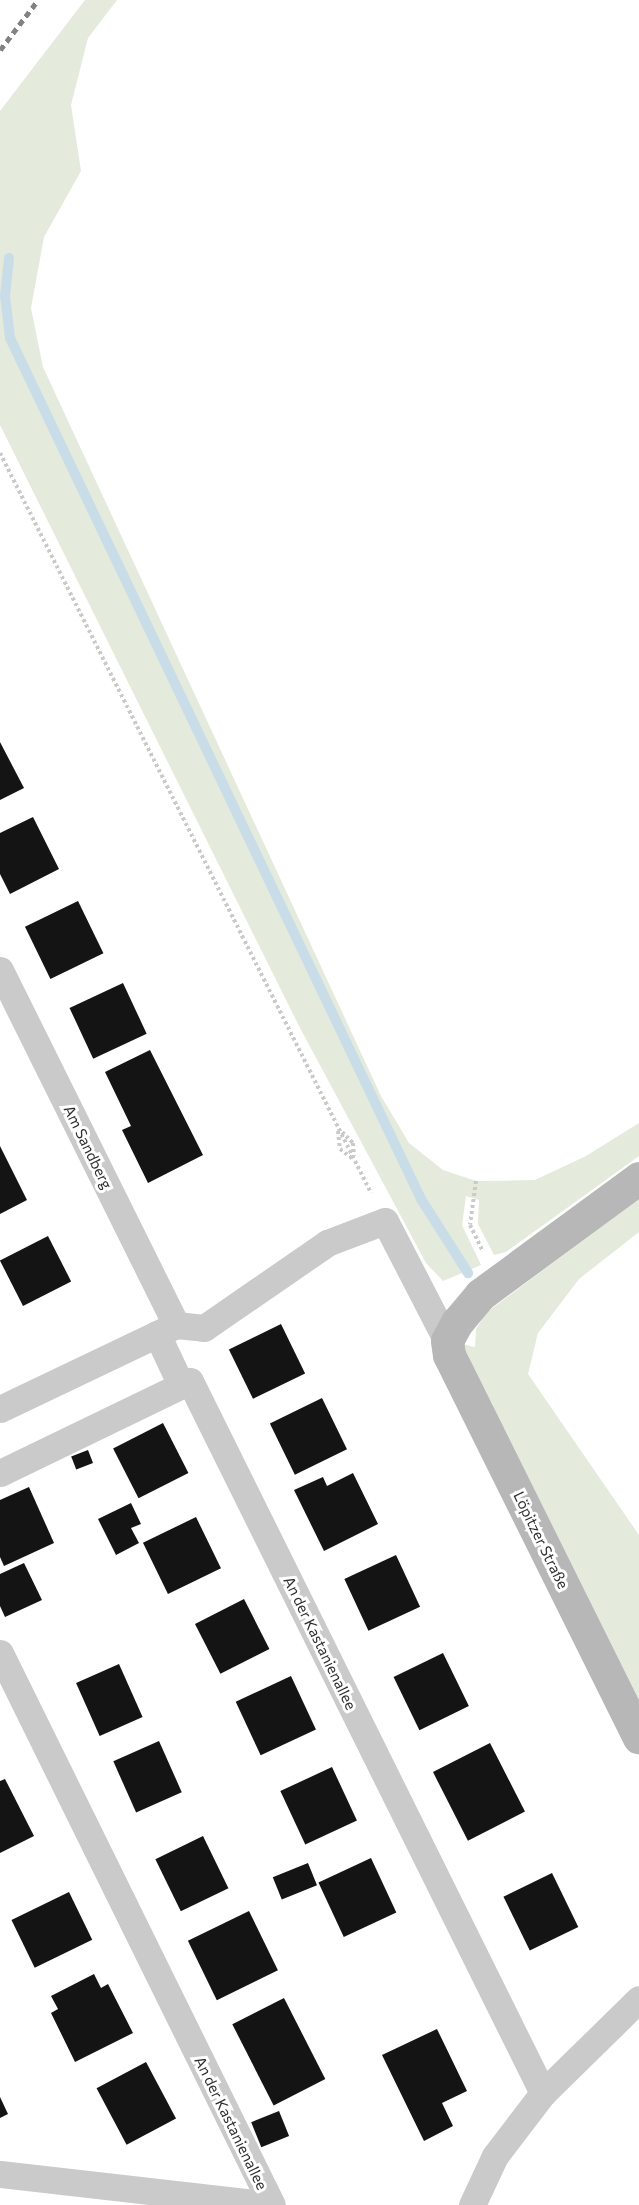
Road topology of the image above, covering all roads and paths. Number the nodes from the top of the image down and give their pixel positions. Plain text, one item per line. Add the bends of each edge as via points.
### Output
1 (0, 453) edge
2 (0, 970) edge
3 (338, 1128) junction
4 (354, 1160) junction
5 (639, 1178) edge
6 (476, 1181) dead end
7 (385, 1221) junction
8 (497, 1280) junction
9 (166, 1329) junction
10 (447, 1341) junction
11 (182, 1385) junction
12 (0, 1409) edge
13 (0, 1473) edge
14 (0, 1653) edge
15 (639, 1737) edge
16 (639, 1999) edge
17 (543, 2093) junction
18 (0, 2174) edge
19 (176, 2200) edge
20 (271, 2205) edge
21 (472, 2205) edge

1 - 3 path
2 - 9 street, Am Sandberg
3 - 4 path
3 - 4 path via 340,1149
4 - 7 path
5 - 8 street
6 - 8 path via 470,1225
7 - 9 street via 327,1243 204,1328
7 - 10 street, Löpitzer Straße
8 - 10 street via 457,1322
9 - 11 street, Am Sandberg
9 - 12 street
10 - 15 street, Löpitzer Straße via 449,1355
11 - 13 street
11 - 17 street, An der Kastanienallee via 190,1381
14 - 20 street, An der Kastanienallee
16 - 17 street
17 - 21 street via 495,2156
18 - 19 street
19 - 20 street

